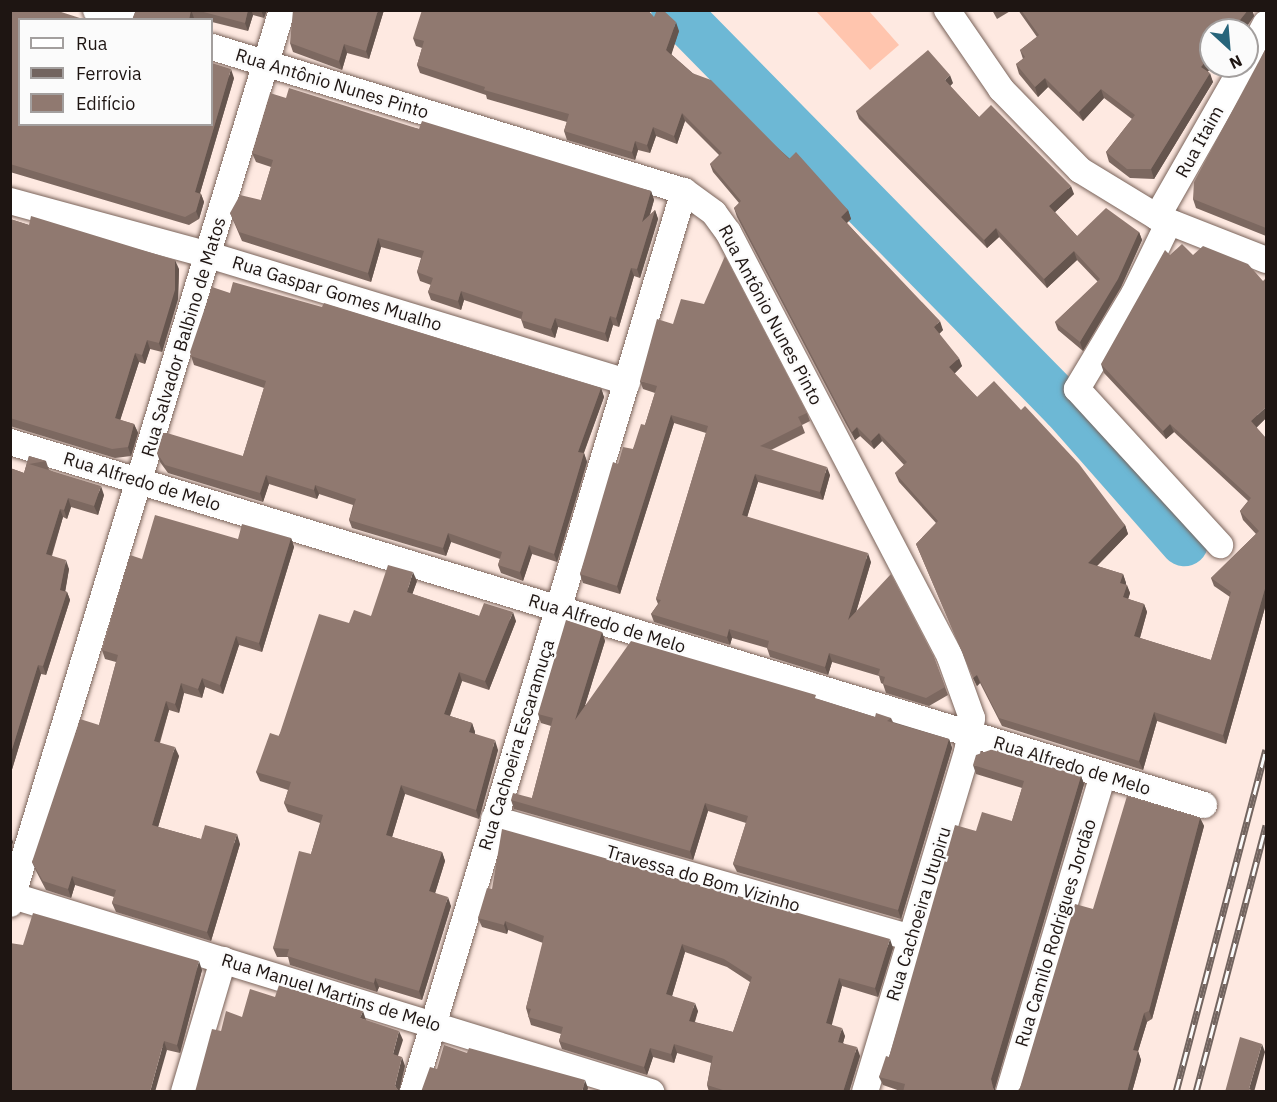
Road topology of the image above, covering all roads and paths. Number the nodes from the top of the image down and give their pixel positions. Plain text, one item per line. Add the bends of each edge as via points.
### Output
1 (96, 10) edge
2 (282, 10) edge
3 (947, 10) edge
4 (119, 18) edge
5 (213, 47) edge
6 (266, 64) junction
7 (1237, 78) edge
8 (684, 191) junction
9 (10, 201) edge
10 (1163, 220) junction
11 (209, 255) junction
12 (1266, 260) edge
13 (627, 382) junction
14 (10, 442) edge
15 (140, 482) junction
16 (1220, 545) dead end
17 (558, 610) junction
18 (972, 735) junction
19 (1103, 775) junction
20 (1204, 805) dead end
21 (494, 819) junction
22 (11, 898) edge
23 (913, 938) junction
24 (223, 960) junction
25 (433, 1024) junction
26 (184, 1092) edge
27 (413, 1092) edge
28 (651, 1092) edge
29 (865, 1092) edge
30 (1009, 1092) edge

1 - 4 street
2 - 6 street, Rua Salvador Balbino de Matos
3 - 10 street via 1001,89 1039,131 1080,170
5 - 6 street, Rua Antônio Nunes Pinto
6 - 8 street, Rua Antônio Nunes Pinto
6 - 11 street, Rua Salvador Balbino de Matos
7 - 10 street, Rua Itaim
8 - 13 street, Rua Cachoeira Escaramuça
8 - 18 street, Rua Antônio Nunes Pinto via 714,213 728,232 958,674 972,718
9 - 11 street, Rua Gaspar Gomes Mualho
10 - 12 street
10 - 16 street, Rua Itaim via 1134,294 1077,389
11 - 13 street, Rua Gaspar Gomes Mualho
11 - 15 street, Rua Salvador Balbino de Matos
13 - 17 street, Rua Cachoeira Escaramuça
14 - 15 street, Rua Alfredo de Melo
15 - 17 street, Rua Alfredo de Melo
15 - 22 street, Rua Salvador Balbino de Matos
17 - 18 street, Rua Alfredo de Melo
17 - 21 street, Rua Cachoeira Escaramuça
18 - 19 street, Rua Alfredo de Melo
18 - 23 street, Rua Cachoeira Utupiru
19 - 20 street, Rua Alfredo de Melo
19 - 30 street, Rua Camilo Rodrigues Jordão
21 - 23 street, Travessa do Bom Vizinho
21 - 25 street, Rua Cachoeira Escaramuça
22 - 24 street, Rua Manuel Martins de Melo
23 - 29 street, Rua Cachoeira Utupiru
24 - 25 street, Rua Manuel Martins de Melo
24 - 26 street
25 - 27 street, Rua Cachoeira Escaramuça
25 - 28 street, Rua Manuel Martins de Melo

